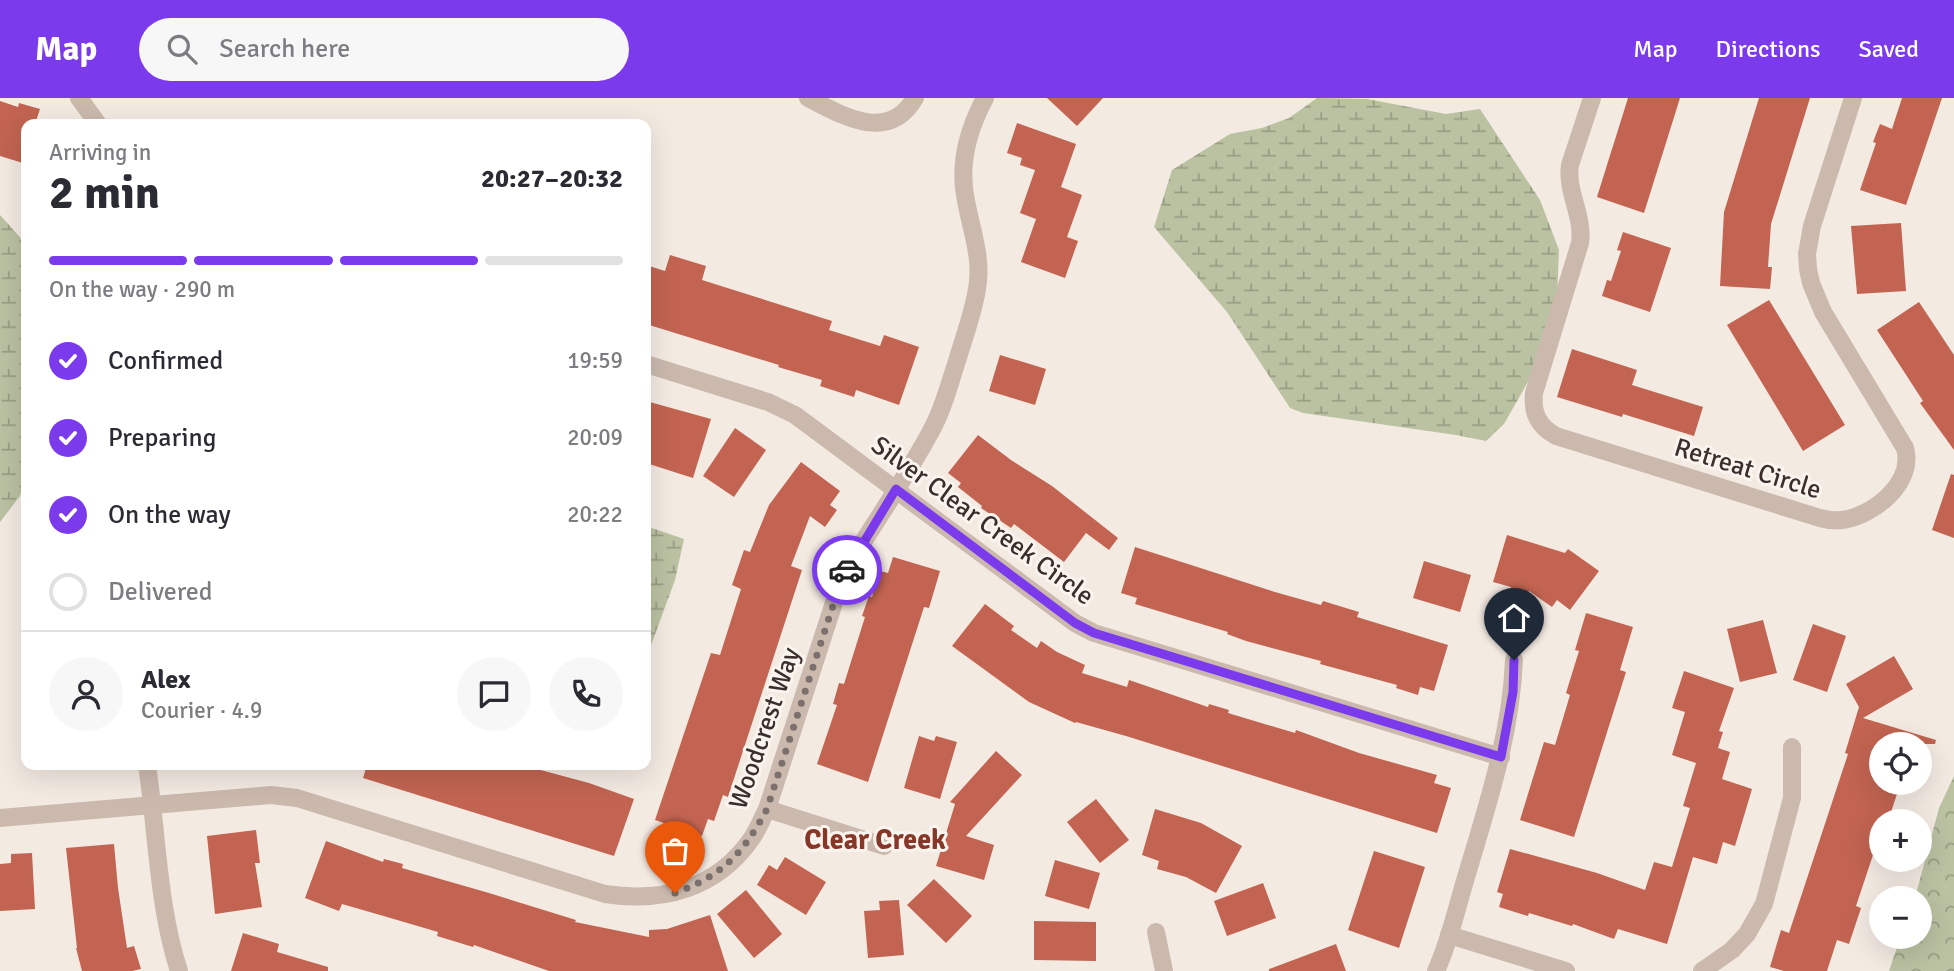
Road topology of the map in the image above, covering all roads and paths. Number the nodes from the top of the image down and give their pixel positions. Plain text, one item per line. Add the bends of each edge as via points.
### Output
1 (79, 98) edge
2 (808, 98) edge
3 (915, 98) edge
4 (985, 98) edge
5 (1592, 98) edge
6 (1853, 98) edge
7 (94, 119) edge
8 (651, 366) edge
9 (896, 489) junction
10 (1514, 660) dead end
11 (1792, 747) dead end
12 (1501, 757) junction
13 (148, 770) edge
14 (153, 803) junction
15 (767, 809) junction
16 (0, 818) edge
17 (884, 846) dead end
18 (1156, 932) dead end
19 (1449, 934) junction
20 (180, 971) edge
21 (1164, 971) edge
22 (1436, 971) edge
23 (1566, 971) edge
24 (1702, 971) edge

1 - 7 street
2 - 3 street via 868,123 896,118
4 - 9 street, Woodcrest Way via 967,142 963,168 978,261 975,300 943,405
5 - 6 street, Retreat Circle via 1569,177 1581,231 1579,249 1534,393 1539,422 1556,436 1819,518 1840,520 1861,515 1884,500 1907,464 1905,448 1823,313 1808,269 1812,226
8 - 9 street, Silver Clear Creek Circle via 768,402 795,415
9 - 12 street, Silver Clear Creek Circle via 1094,633
9 - 15 street, Woodcrest Way via 840,584
10 - 12 street
11 - 24 street via 1792,797 1764,904 1732,950
12 - 19 street
13 - 14 street
14 - 15 street, Woodcrest Way via 271,795 297,798 629,898 675,893 721,870 752,838
14 - 16 street, Woodcrest Way
14 - 20 street via 163,893
15 - 17 street
18 - 21 street
19 - 22 street
19 - 23 street

